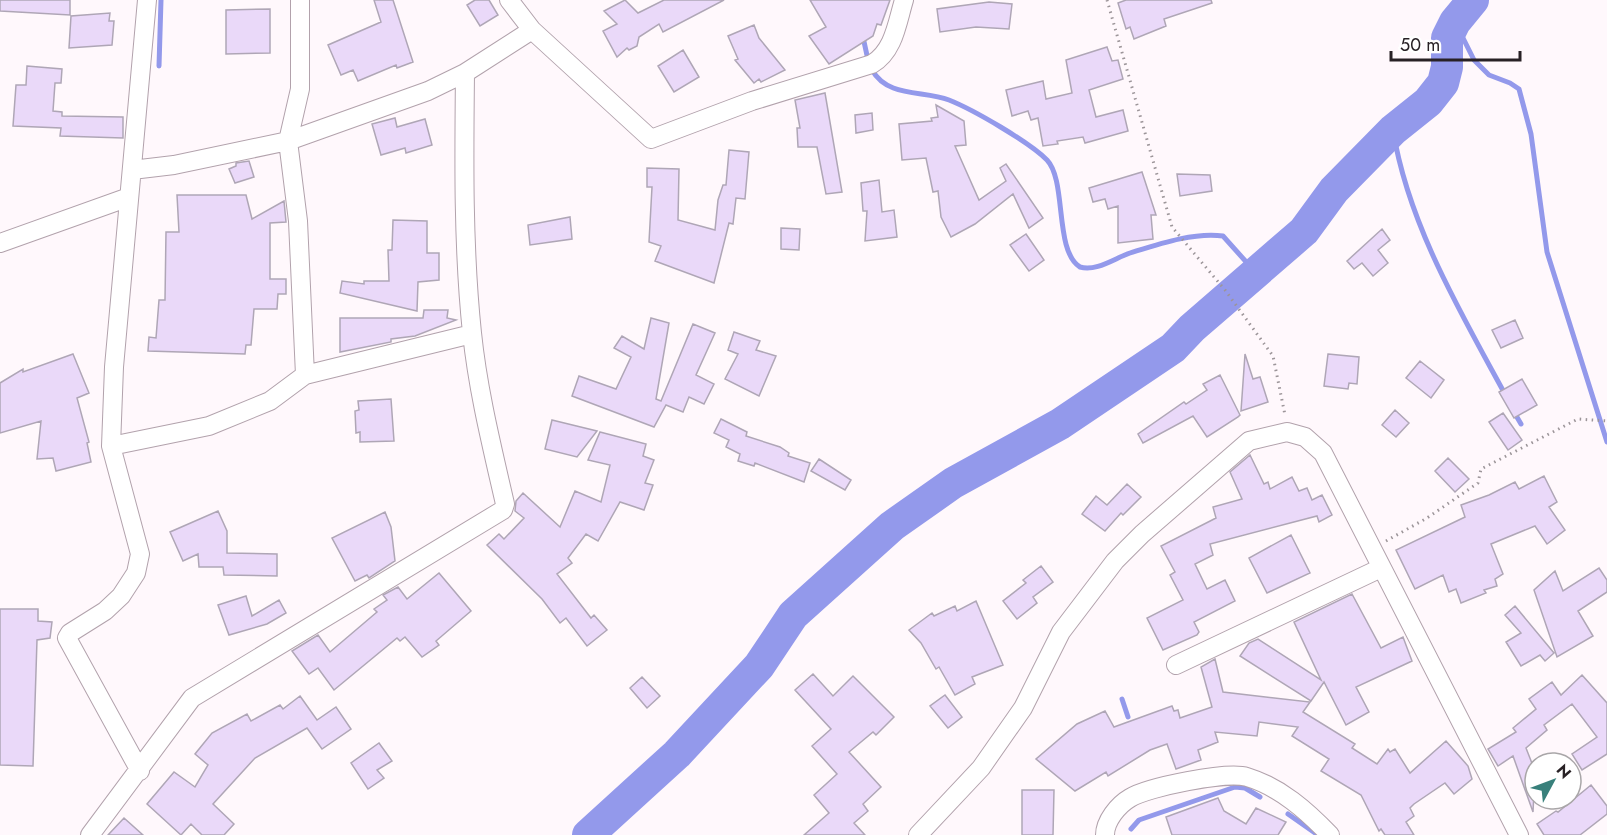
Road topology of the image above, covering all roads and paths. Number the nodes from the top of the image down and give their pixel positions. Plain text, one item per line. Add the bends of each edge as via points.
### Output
1 (147, 0) edge
2 (300, 0) edge
3 (508, 0) edge
4 (904, 0) edge
5 (1107, 0) edge
6 (532, 30) junction
7 (465, 73) junction
8 (288, 141) junction
9 (132, 170) junction
10 (129, 197) junction
11 (0, 243) edge
12 (472, 334) junction
13 (305, 375) junction
14 (1607, 421) edge
15 (1287, 432) junction
16 (111, 446) junction
17 (1372, 548) junction
18 (1381, 568) junction
19 (1176, 665) dead end
20 (140, 771) junction
21 (90, 835) edge
22 (918, 835) edge
23 (1105, 835) edge
24 (1330, 835) edge
25 (1519, 835) edge

1 - 9 street
2 - 8 street via 300,89
3 - 6 street
4 - 6 street via 891,43 872,64 752,101 651,139
5 - 15 path via 1172,227 1273,356
6 - 7 street
7 - 8 street via 428,91
7 - 12 street via 464,176
8 - 9 street
8 - 13 street via 298,221
9 - 10 street
10 - 11 street
10 - 16 street
12 - 13 street
12 - 20 street via 505,504 503,510 200,692 179,713
13 - 16 street via 270,401 209,426
14 - 17 path via 1578,418 1496,459 1481,469 1478,483 1427,518
15 - 17 street via 1305,437 1323,453
15 - 22 street via 1249,441 1115,561 1061,632 1023,708 981,768
16 - 20 street via 140,554 136,573 121,596 67,638
17 - 18 street
18 - 19 street
18 - 25 street
20 - 21 street
23 - 24 street via 1113,813 1130,798 1218,775 1246,776 1282,793

